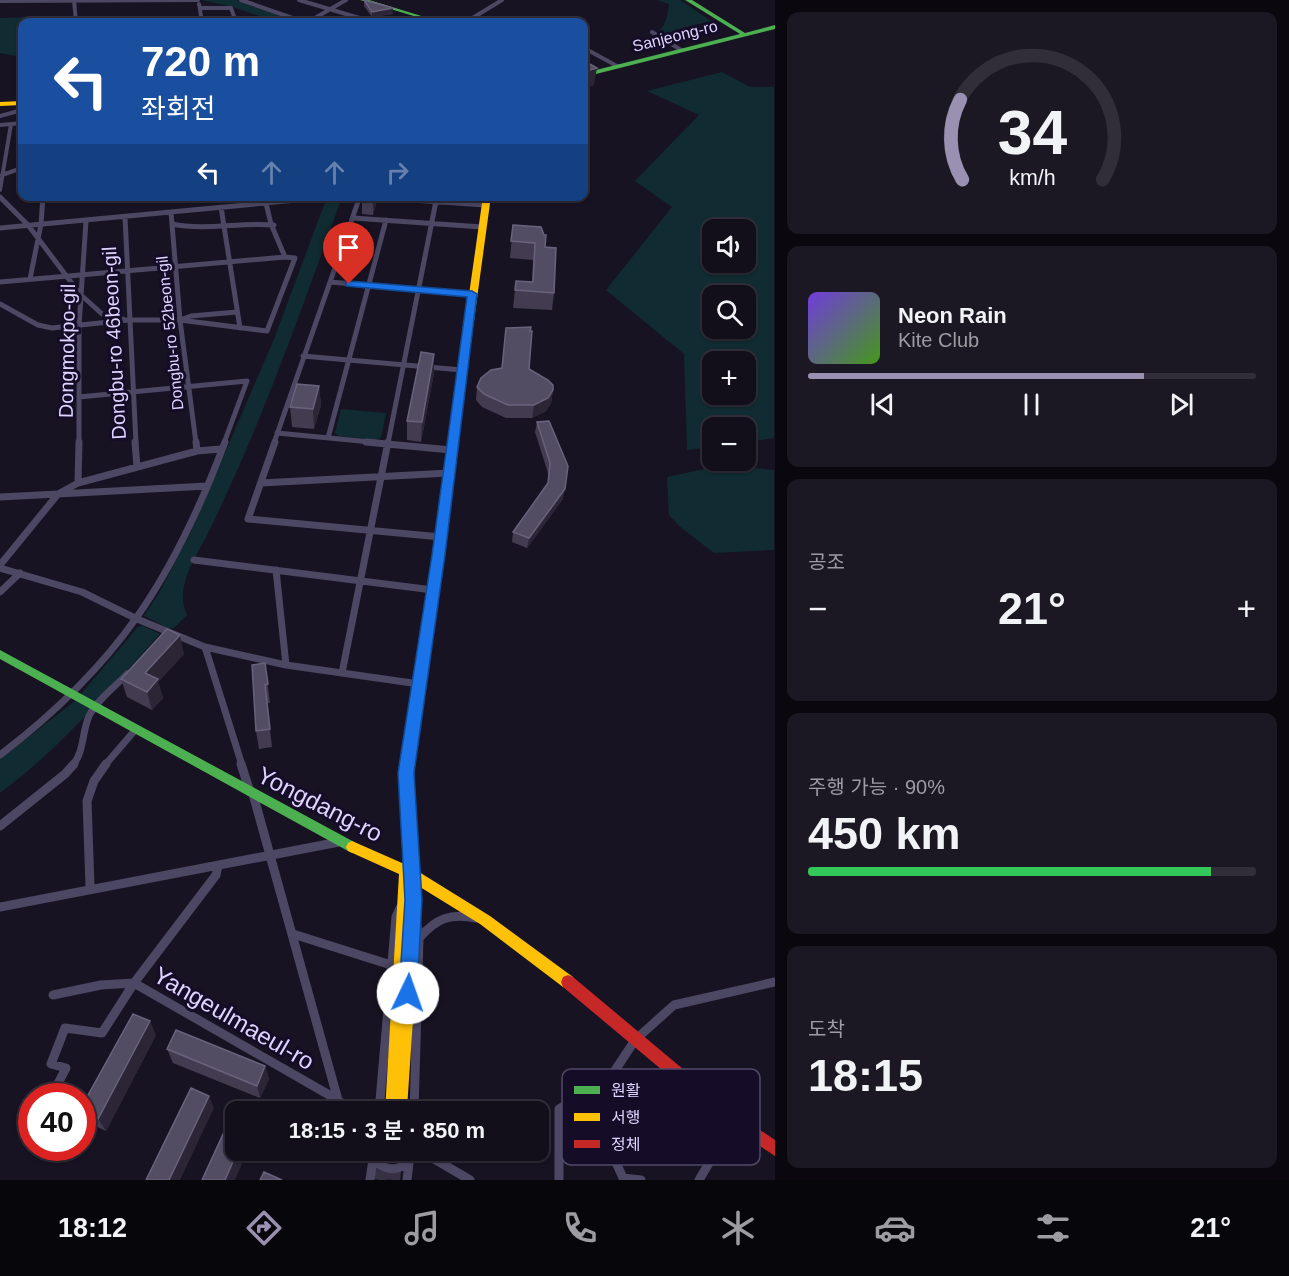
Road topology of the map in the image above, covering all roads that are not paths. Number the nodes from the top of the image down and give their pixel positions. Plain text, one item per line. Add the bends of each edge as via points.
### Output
1 (74, 0) edge
2 (198, 0) edge
3 (243, 0) edge
4 (299, 0) edge
5 (346, 0) edge
6 (363, 0) edge
7 (502, 0) edge
8 (688, 0) edge
9 (0, 1) edge
10 (200, 8) junction
11 (331, 10) junction
12 (76, 18) edge
13 (201, 18) edge
14 (235, 18) edge
15 (295, 18) edge
16 (314, 18) edge
17 (359, 18) edge
18 (424, 18) edge
19 (473, 18) edge
20 (774, 27) edge
21 (652, 32) dead end
22 (745, 35) junction
23 (588, 50) edge
24 (681, 51) junction
25 (617, 66) junction
26 (588, 74) edge
27 (18, 103) edge
28 (0, 104) edge
29 (18, 111) edge
30 (0, 116) edge
31 (18, 123) edge
32 (10, 124) junction
33 (0, 125) edge
34 (18, 169) edge
35 (1, 175) edge
36 (0, 190) edge
37 (0, 197) edge
38 (43, 201) edge
39 (287, 201) edge
40 (359, 201) edge
41 (437, 201) edge
42 (486, 201) edge
43 (266, 203) junction
44 (221, 207) junction
45 (171, 212) junction
46 (125, 217) junction
47 (353, 218) junction
48 (86, 220) junction
49 (386, 220) junction
50 (41, 224) junction
51 (172, 224) junction
52 (432, 224) junction
53 (28, 225) junction
54 (224, 225) junction
55 (274, 225) junction
56 (482, 227) junction
57 (0, 228) edge
58 (38, 240) junction
59 (285, 257) junction
60 (230, 262) junction
61 (176, 267) junction
62 (127, 272) junction
63 (84, 275) junction
64 (68, 276) junction
65 (30, 279) junction
66 (0, 282) edge
67 (330, 282) junction
68 (369, 285) junction
69 (419, 289) junction
70 (80, 294) junction
71 (472, 294) junction
72 (0, 304) edge
73 (237, 312) junction
74 (128, 320) junction
75 (180, 320) junction
76 (79, 326) junction
77 (240, 328) junction
78 (303, 356) junction
79 (349, 360) junction
80 (404, 364) junction
81 (462, 370) junction
82 (189, 387) junction
83 (132, 393) junction
84 (79, 397) junction
85 (277, 433) junction
86 (328, 438) junction
87 (388, 444) junction
88 (221, 449) junction
89 (451, 450) junction
90 (197, 451) junction
91 (137, 467) junction
92 (448, 473) junction
93 (381, 477) junction
94 (78, 483) junction
95 (261, 483) junction
96 (207, 486) junction
97 (58, 494) junction
98 (0, 496) edge
99 (370, 531) junction
100 (441, 537) junction
101 (194, 560) dead end
102 (0, 567) edge
103 (276, 570) junction
104 (20, 573) junction
105 (360, 581) junction
106 (433, 590) junction
107 (0, 592) edge
108 (137, 620) junction
109 (167, 632) junction
110 (159, 640) edge
111 (205, 647) junction
112 (0, 654) edge
113 (135, 665) edge
114 (286, 665) junction
115 (342, 673) junction
116 (419, 684) junction
117 (75, 694) junction
118 (95, 707) junction
119 (136, 729) junction
120 (1, 752) edge
121 (251, 793) junction
122 (0, 826) edge
123 (341, 842) junction
124 (270, 856) junction
125 (218, 866) junction
126 (409, 873) junction
127 (90, 887) junction
128 (409, 899) junction
129 (0, 907) edge
130 (485, 920) junction
131 (294, 934) junction
132 (419, 938) junction
133 (391, 965) junction
134 (774, 982) edge
135 (134, 983) junction
136 (53, 995) dead end
137 (635, 1040) junction
138 (616, 1069) edge
139 (670, 1069) edge
140 (58, 1083) edge
141 (338, 1100) joint
142 (380, 1101) edge
143 (397, 1101) edge
144 (414, 1101) edge
145 (562, 1107) edge
146 (760, 1139) edge
147 (774, 1149) edge
148 (371, 1161) edge
149 (375, 1161) edge
150 (437, 1161) edge
151 (409, 1163) joint
152 (617, 1165) edge
153 (708, 1165) edge
154 (623, 1179) edge
155 (370, 1180) edge
156 (407, 1180) edge
157 (470, 1180) edge
158 (559, 1180) edge
159 (641, 1180) edge
160 (699, 1180) edge

1 - 2 street
1 - 9 street
1 - 12 street
2 - 10 street
3 - 15 street
4 - 11 street
5 - 11 street
6 - 18 street
7 - 19 street
8 - 22 street
10 - 13 street
10 - 14 street via 231,8
11 - 16 street
11 - 17 street
20 - 22 street, Sanjeong-ro
21 - 24 street
22 - 24 street, Sanjeong-ro
23 - 25 street
24 - 25 street, Sanjeong-ro
25 - 26 street, Sanjeong-ro
27 - 28 street
29 - 30 street
31 - 32 street
32 - 33 street
32 - 35 street
34 - 35 street
35 - 36 street
37 - 53 street
38 - 50 street
39 - 43 street
40 - 47 street
41 - 52 street
42 - 56 street
43 - 44 street
43 - 55 street
44 - 45 street
44 - 54 street
45 - 46 street
45 - 51 street, Dongbu-ro 52beon-gil
46 - 48 street
46 - 62 street, Dongbu-ro 46beon-gil
47 - 49 street
47 - 67 street
48 - 50 street
48 - 63 street, Dongmokpo-gil
49 - 52 street
49 - 68 street
50 - 53 street
50 - 58 street
51 - 54 street via 190,228
51 - 61 street, Dongbu-ro 52beon-gil
52 - 56 street
52 - 69 street
53 - 57 street
53 - 58 street
54 - 55 street
54 - 60 street
55 - 59 street
56 - 71 street
58 - 64 street
58 - 65 street
59 - 60 street
59 - 77 street via 295,258 267,330
60 - 61 street
60 - 73 street
61 - 62 street
61 - 75 street, Dongbu-ro 52beon-gil
62 - 63 street
62 - 74 street, Dongbu-ro 46beon-gil
63 - 64 street
63 - 70 street, Dongmokpo-gil
64 - 65 street
64 - 70 street
65 - 66 street
67 - 68 street
67 - 78 street
68 - 69 street
68 - 79 street
69 - 71 street
69 - 80 street
70 - 74 street via 102,314
70 - 76 street, Dongmokpo-gil
71 - 81 street
72 - 76 street via 46,328
73 - 75 street
73 - 77 street
74 - 75 street
74 - 76 street
74 - 83 street, Dongbu-ro 46beon-gil
75 - 77 street
75 - 82 street, Dongbu-ro 52beon-gil
76 - 84 street, Dongmokpo-gil
78 - 79 street
78 - 85 street
79 - 80 street
79 - 86 street
80 - 81 street
80 - 87 street
81 - 89 street
82 - 83 street
82 - 88 street via 247,381
82 - 90 street, Dongbu-ro 52beon-gil
83 - 84 street
83 - 91 street, Dongbu-ro 46beon-gil
84 - 94 street, Dongmokpo-gil
85 - 86 street
85 - 95 street
86 - 87 street
87 - 89 street
87 - 93 street
88 - 90 street
88 - 96 street
89 - 92 street
90 - 91 street
91 - 94 street
92 - 93 street
92 - 100 street
93 - 95 street
93 - 99 street
94 - 97 street
95 - 99 street via 248,519
96 - 97 street
96 - 108 street via 179,550
97 - 98 street
97 - 102 street
99 - 100 street
99 - 105 street
100 - 106 street
101 - 103 street
102 - 104 street
103 - 105 street
103 - 114 street
104 - 107 street
104 - 108 street via 82,592
105 - 106 street
105 - 115 street
106 - 116 street
108 - 109 street
108 - 117 street
109 - 110 street
109 - 111 street
111 - 114 street
111 - 121 street
112 - 117 street, Yongdang-ro
113 - 118 street
114 - 115 street
115 - 116 street
116 - 126 street via 406,773
117 - 118 street, Yongdang-ro
117 - 120 street via 26,737
118 - 119 street, Yongdang-ro
118 - 122 street via 78,759
119 - 121 street, Yongdang-ro
119 - 127 street via 88,791
121 - 123 street, Yongdang-ro
121 - 124 street
123 - 124 street
123 - 126 street, Yongdang-ro
124 - 125 street
124 - 131 street
125 - 127 street
125 - 135 street via 216,875
126 - 128 street
126 - 130 street, Yongdang-ro
127 - 129 street
128 - 132 street
128 - 133 street via 396,917
128 - 143 street
130 - 132 street via 456,914 435,919
130 - 137 street, Yongdang-ro via 567,981
131 - 133 street
131 - 141 street
132 - 144 street
133 - 142 street
134 - 137 street via 674,1005
135 - 136 street, Yangeulmaeul-ro
135 - 140 street via 102,1034 65,1028 51,1064 66,1068
135 - 141 street, Yangeulmaeul-ro
137 - 138 street
137 - 139 street, Yongdang-ro
145 - 158 street
146 - 147 street, Yongdang-ro
148 - 155 street
149 - 151 street via 390,1169
150 - 157 street
151 - 156 street
152 - 154 street
153 - 160 street
154 - 159 street

